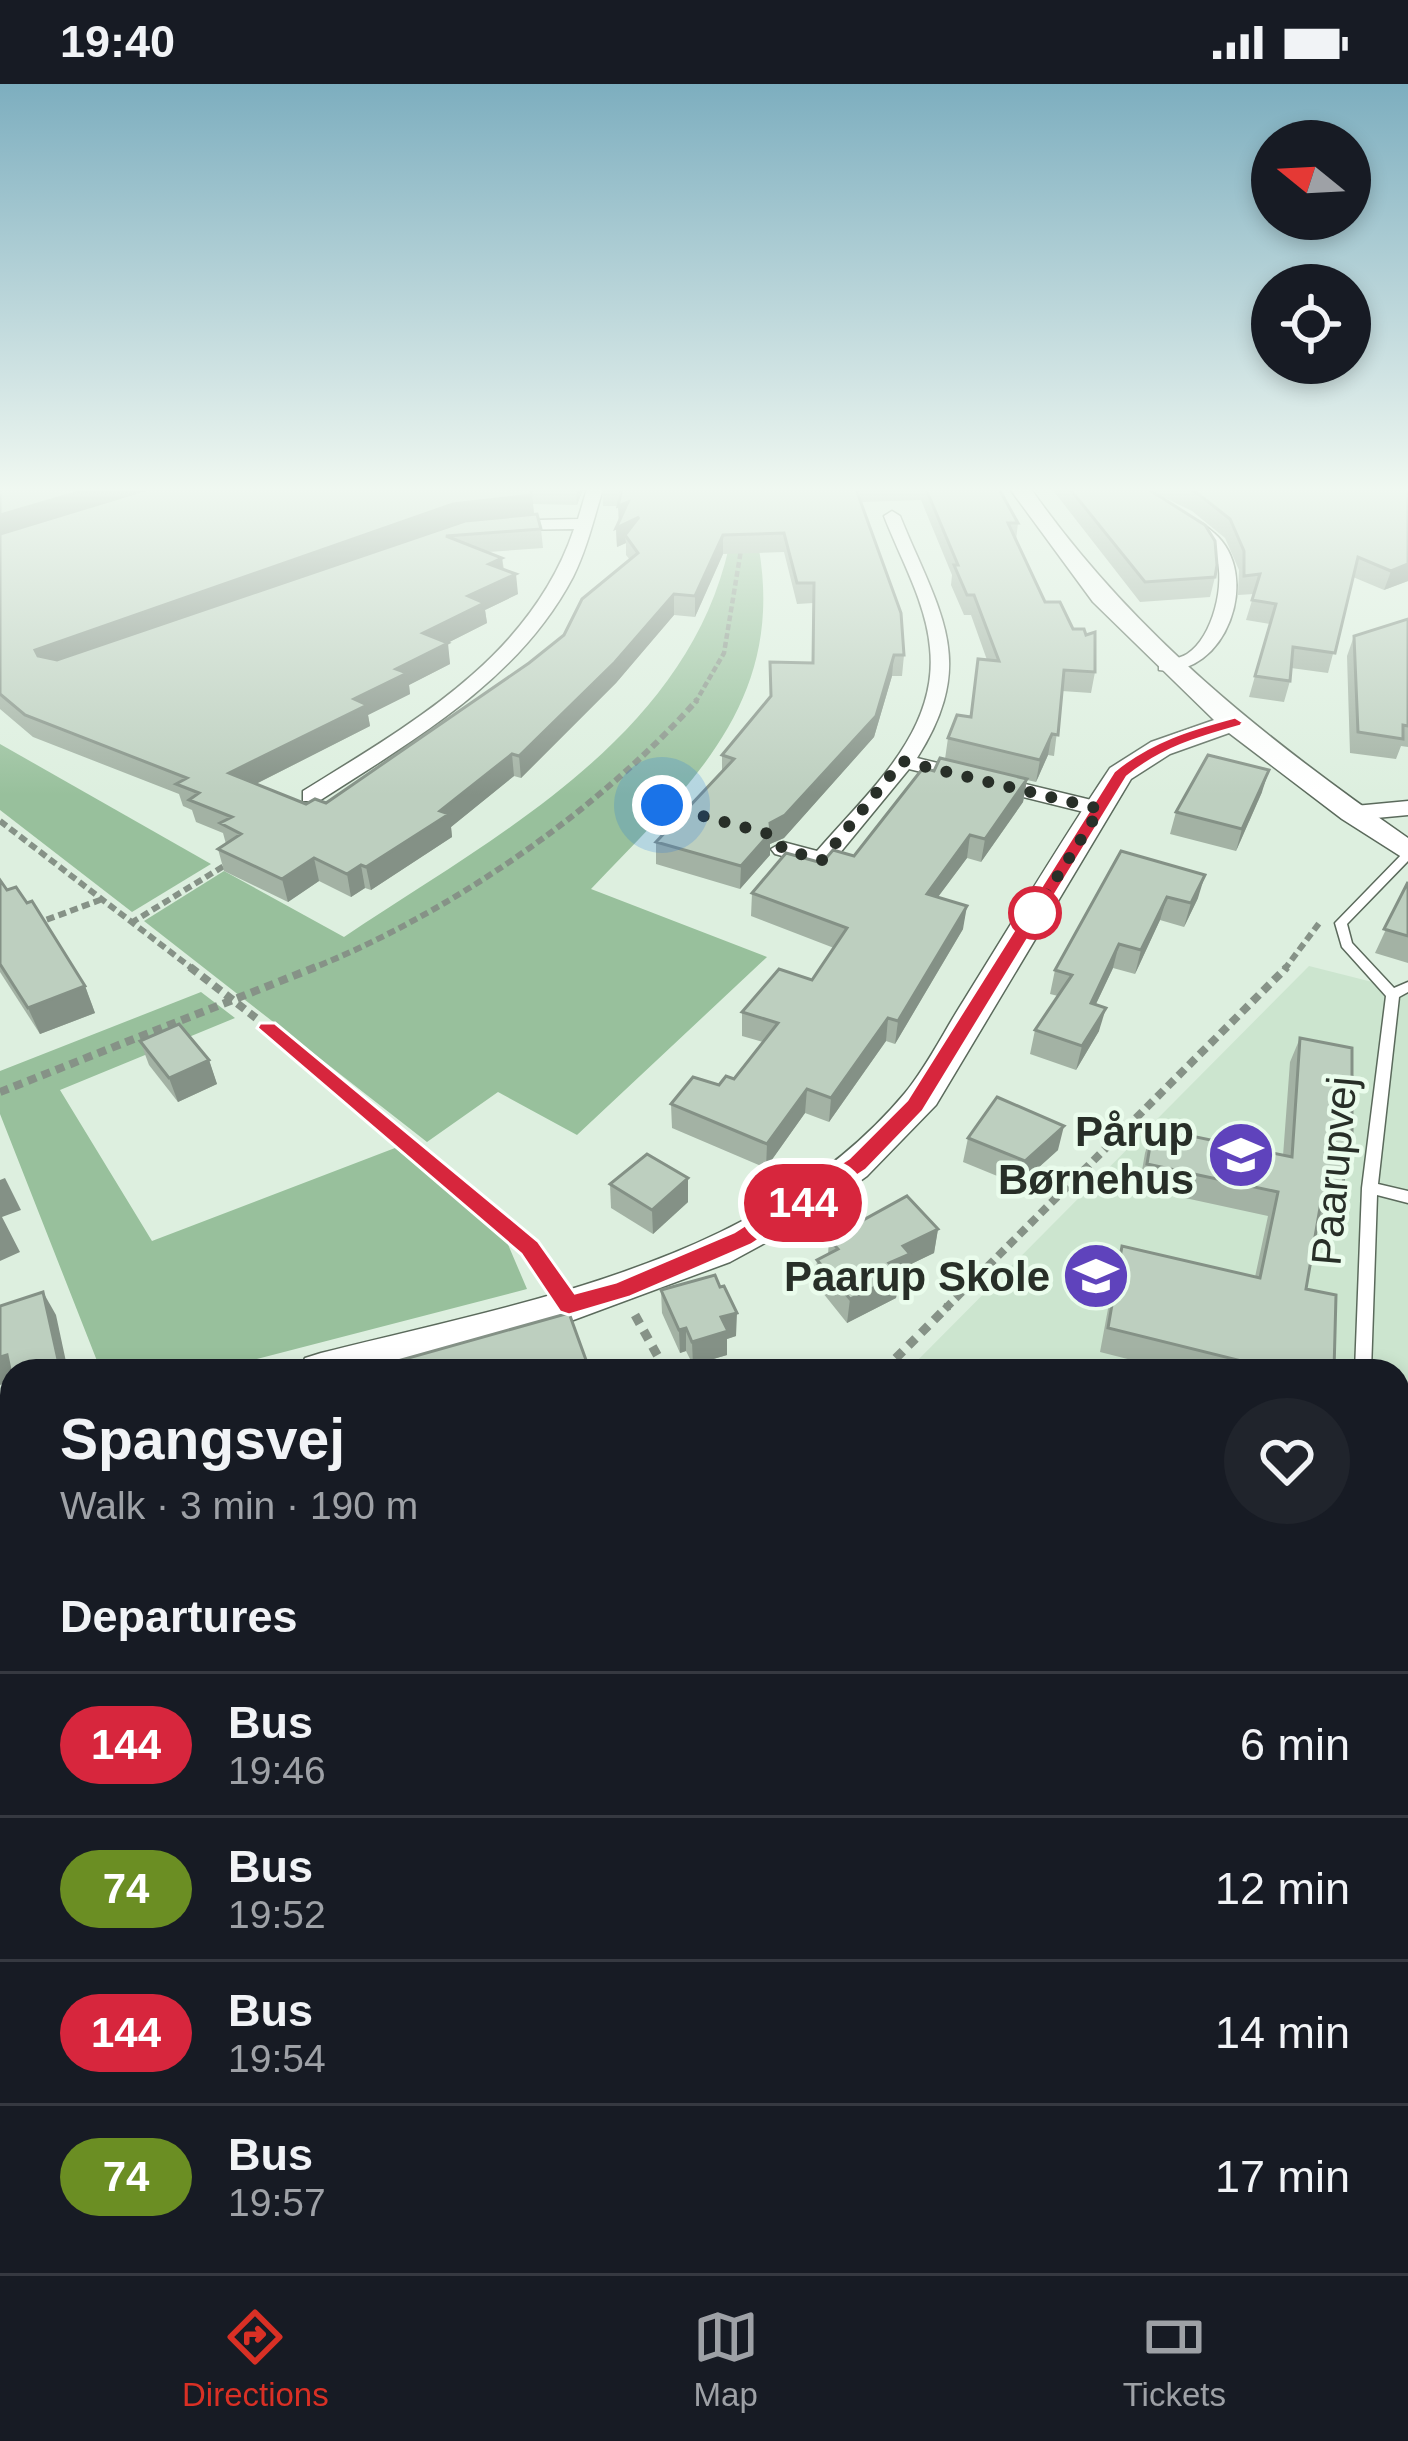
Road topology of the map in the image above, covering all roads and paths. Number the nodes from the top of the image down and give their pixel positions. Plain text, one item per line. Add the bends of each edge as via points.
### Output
1 (555, 591) edge
2 (734, 591) edge
3 (924, 591) edge
4 (1092, 591) edge
5 (1226, 591) edge
6 (1166, 666) junction
7 (1235, 722) junction
8 (902, 761) junction
9 (311, 796) edge
10 (662, 805) dead end
11 (1408, 808) edge
12 (1100, 809) junction
13 (1355, 814) junction
14 (706, 817) edge
15 (0, 821) edge
16 (783, 849) edge
17 (244, 853) edge
18 (1408, 853) edge
19 (101, 899) junction
20 (131, 923) junction
21 (20, 929) edge
22 (1301, 953) dead end
23 (1400, 991) edge
24 (235, 1000) junction
25 (268, 1028) joint
26 (0, 1092) edge
27 (1370, 1188) junction
28 (1408, 1197) edge
29 (622, 1291) junction
30 (569, 1305) junction
31 (366, 1359) edge
32 (659, 1359) edge
33 (896, 1359) edge
34 (1363, 1359) edge

1 - 9 street via 477,681
2 - 24 path via 724,653 697,700 651,751 513,858 360,950
3 - 8 street via 940,647 939,685 930,718
4 - 6 street
5 - 6 street via 1206,646
6 - 7 street
7 - 12 street via 1144,754 1120,774
7 - 13 street
8 - 12 street
8 - 16 street via 822,860
10 - 14 path
11 - 13 street
12 - 29 street via 915,1106 802,1204
13 - 18 street
15 - 19 path
17 - 20 path
18 - 23 lane via 1341,923 1346,944
19 - 20 path
19 - 21 path
20 - 24 path
22 - 33 path
23 - 27 lane, Paarupvej
24 - 25 path
24 - 26 path
25 - 30 lane via 530,1247
27 - 28 lane
27 - 34 lane, Paarupvej
29 - 30 street
29 - 32 path
30 - 31 street

